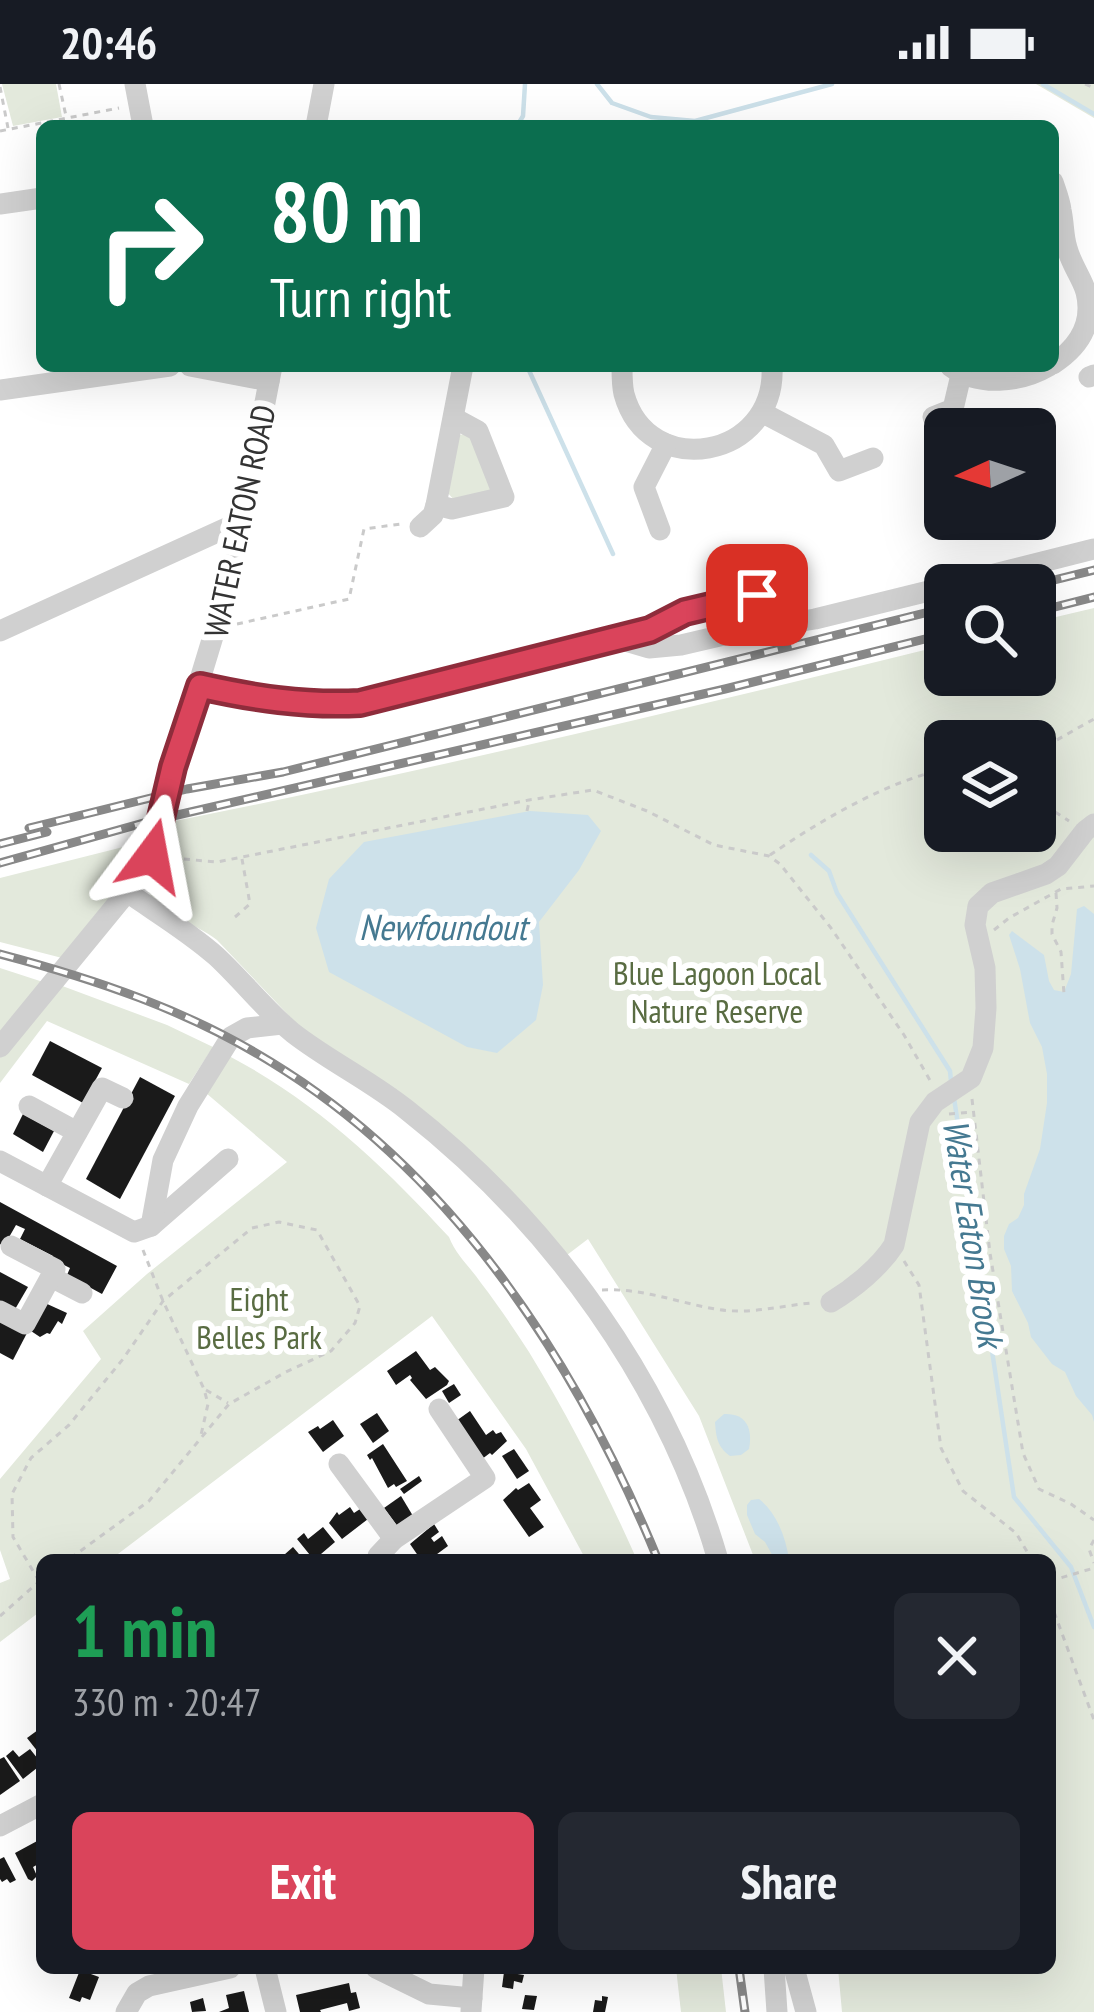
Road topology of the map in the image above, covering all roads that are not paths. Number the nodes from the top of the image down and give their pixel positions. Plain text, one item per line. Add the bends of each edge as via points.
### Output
1 (324, 84) edge
2 (317, 120) edge
3 (36, 200) edge
4 (1059, 202) edge
5 (0, 205) edge
6 (1089, 340) edge
7 (1059, 360) edge
8 (128, 372) edge
9 (462, 372) edge
10 (622, 372) edge
11 (772, 372) edge
12 (956, 372) edge
13 (962, 372) edge
14 (1032, 372) edge
15 (270, 374) edge
16 (0, 390) edge
17 (952, 408) edge
18 (763, 413) junction
19 (454, 418) junction
20 (666, 444) junction
21 (872, 458) dead end
22 (436, 506) junction
23 (244, 520) junction
24 (420, 526) road end
25 (660, 530) dead end
26 (1094, 549) edge
27 (1035, 564) edge
28 (924, 592) edge
29 (757, 595) dead end
30 (0, 631) edge
31 (614, 638) junction
32 (200, 686) junction
33 (1089, 828) edge
34 (127, 892) junction
35 (282, 1024) junction
36 (0, 1047) edge
37 (123, 1098) dead end
38 (29, 1106) dead end
39 (110, 1125) dead end
40 (78, 1130) junction
41 (93, 1158) dead end
42 (228, 1159) dead end
43 (0, 1160) edge
44 (47, 1186) junction
45 (143, 1229) junction
46 (10, 1246) dead end
47 (51, 1277) junction
48 (82, 1293) dead end
49 (830, 1302) road end
50 (0, 1311) edge
51 (439, 1408) dead end
52 (339, 1463) dead end
53 (378, 1554) edge
54 (716, 1554) edge
55 (36, 1807) edge
56 (0, 1826) edge
57 (203, 1974) edge
58 (267, 1974) edge
59 (388, 1974) edge
60 (474, 1974) edge
61 (774, 1974) edge
62 (796, 1974) edge
63 (472, 2005) edge
64 (126, 2012) edge
65 (276, 2012) edge
66 (777, 2012) edge
67 (806, 2012) edge

1 - 2 street
3 - 5 street
4 - 6 street via 1065,244 1086,288
6 - 7 street
8 - 16 street
9 - 19 street
10 - 20 street via 635,418
11 - 18 street
12 - 17 street
13 - 14 street via 987,381
15 - 23 street, WATER EATON ROAD
18 - 20 street via 725,444
18 - 21 street via 824,445 839,471
19 - 22 street
19 - 22 street via 478,431 510,500
20 - 25 street via 644,487
22 - 24 street
23 - 30 street
23 - 32 street, WATER EATON ROAD
26 - 27 street
28 - 31 street via 681,645 649,648
29 - 31 street
31 - 32 street via 360,703 256,699
32 - 34 street, WATER EATON ROAD via 152,856
33 - 49 street via 1058,866 978,906 986,1008 971,1078 920,1122 886,1258
34 - 35 street via 211,952
34 - 36 street, WATER EATON ROAD
35 - 45 street via 231,1037 163,1160
35 - 54 street via 392,1099 532,1228 631,1365 670,1435
37 - 40 street via 102,1088
38 - 40 street
39 - 40 street
40 - 41 street
40 - 44 street
42 - 45 street
43 - 44 street
44 - 45 street
46 - 47 street via 55,1268
47 - 48 street
47 - 50 street via 26,1324
51 - 53 street via 485,1478
52 - 53 street
55 - 56 street
57 - 64 street via 148,1986
58 - 65 street
59 - 63 street
60 - 63 street
61 - 66 street
62 - 67 street

